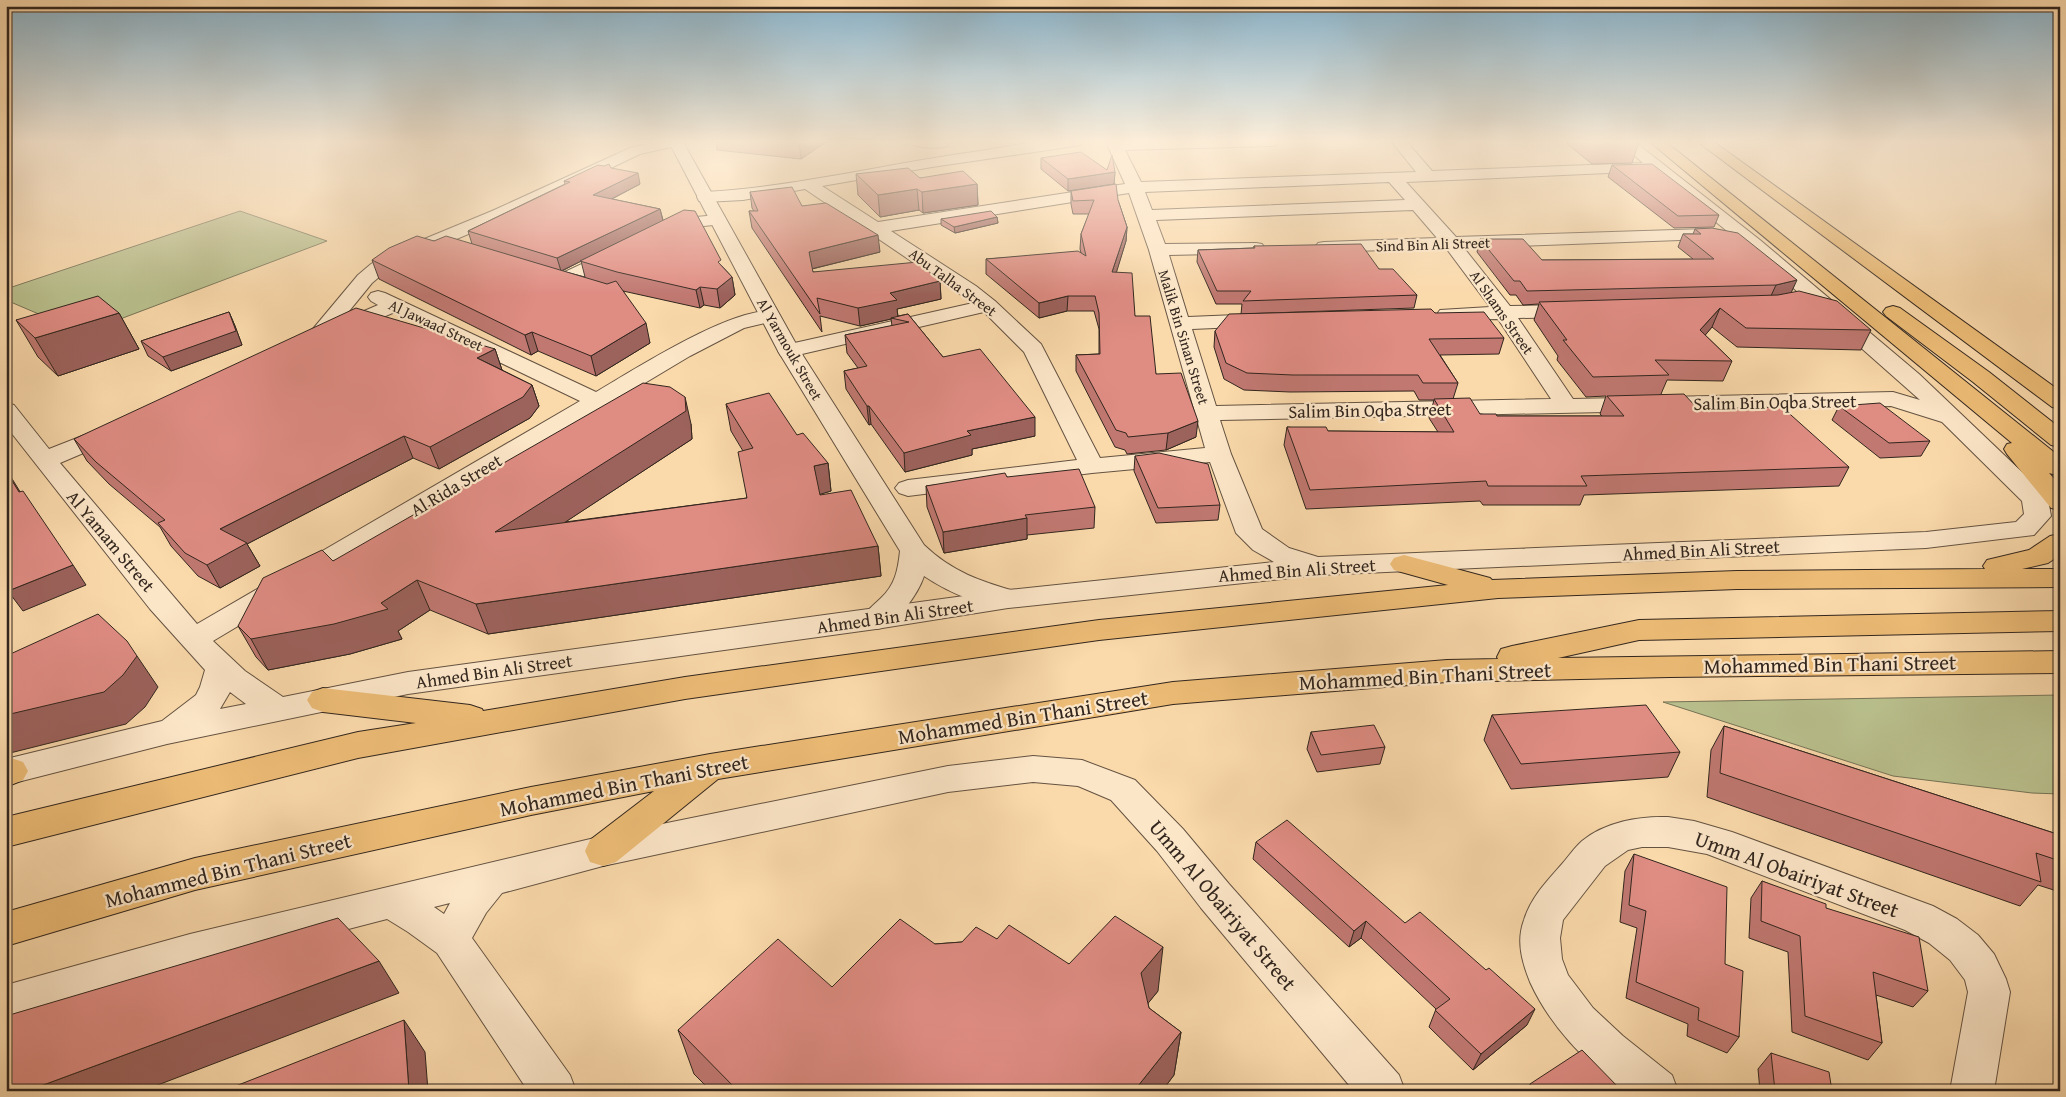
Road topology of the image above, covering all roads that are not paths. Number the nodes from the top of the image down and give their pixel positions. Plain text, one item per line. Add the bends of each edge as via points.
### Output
1 (545, 193) edge
2 (703, 193) edge
3 (754, 193) edge
4 (822, 193) edge
5 (1096, 193) edge
6 (1137, 193) edge
7 (1407, 193) edge
8 (1682, 193) edge
9 (1722, 193) edge
10 (1775, 193) edge
11 (1417, 204) junction
12 (711, 208) junction
13 (1145, 214) junction
14 (876, 228) junction
15 (1716, 228) junction
16 (658, 232) edge
17 (435, 241) junction
18 (1452, 244) junction
19 (632, 246) edge
20 (1305, 247) edge
21 (1276, 248) edge
22 (462, 249) edge
23 (1158, 250) junction
24 (1811, 266) junction
25 (545, 275) edge
26 (563, 280) junction
27 (356, 288) junction
28 (588, 288) edge
29 (394, 305) junction
30 (988, 305) junction
31 (1593, 310) edge
32 (1504, 312) junction
33 (1426, 315) edge
34 (1278, 320) edge
35 (773, 321) junction
36 (1180, 323) junction
37 (789, 351) junction
38 (1911, 379) junction
39 (1893, 399) junction
40 (597, 401) junction
41 (2060, 402) edge
42 (1566, 406) junction
43 (1979, 406) junction
44 (6, 410) edge
45 (1206, 413) junction
46 (1955, 420) junction
47 (131, 424) edge
48 (2060, 440) edge
49 (1219, 454) junction
50 (45, 460) junction
51 (1092, 466) junction
52 (2060, 469) edge
53 (908, 488) dead end
54 (2060, 502) edge
55 (1250, 534) junction
56 (2060, 542) edge
57 (914, 551) junction
58 (1404, 564) junction
59 (1319, 566) junction
60 (1213, 576) junction
61 (1945, 578) junction
62 (2060, 578) edge
63 (1498, 589) junction
64 (1008, 599) junction
65 (876, 619) junction
66 (2060, 621) edge
67 (194, 640) junction
68 (1959, 662) junction
69 (2060, 662) edge
70 (221, 667) junction
71 (1447, 671) junction
72 (2060, 680) edge
73 (323, 700) junction
74 (278, 709) junction
75 (502, 720) junction
76 (166, 732) junction
77 (710, 767) junction
78 (8, 772) edge
79 (6, 832) edge
80 (603, 851) junction
81 (490, 880) junction
82 (391, 902) junction
83 (6, 929) edge
84 (452, 941) junction
85 (6, 1004) edge
86 (554, 1091) edge
87 (1383, 1091) edge
88 (1656, 1091) edge
89 (1972, 1091) edge

1 - 17 street
2 - 12 street, Al Yarmouk Street
3 - 12 street
4 - 14 street, Abu Talha Street
5 - 14 street
6 - 13 street, Malik Bin Sinan Street
7 - 11 street, Al Shams Street
8 - 15 street, Ahmed Bin Ali Street
9 - 24 main road
10 - 41 main road
11 - 13 street
11 - 18 street, Al Shams Street
12 - 16 street
12 - 35 street, Al Yarmouk Street
13 - 23 street, Malik Bin Sinan Street
14 - 30 street, Abu Talha Street
15 - 18 street, Sind Bin Ali Street
15 - 38 street, Ahmed Bin Ali Street via 1754,244 1800,297
17 - 22 street
17 - 27 street via 378,268
18 - 20 street, Sind Bin Ali Street
18 - 32 street, Al Shams Street
19 - 26 street
21 - 23 street
23 - 36 street, Malik Bin Sinan Street
24 - 43 main road
24 - 48 main road via 1881,304
25 - 26 street
26 - 28 street
27 - 29 street, Al Jawaad Street
27 - 29 street via 305,344
29 - 40 street, Al Jawaad Street
30 - 37 street
30 - 51 street, Abu Talha Street via 1034,349
31 - 32 street
32 - 33 street
32 - 42 street, Al Shams Street
34 - 36 street
35 - 37 street, Al Yarmouk Street
35 - 40 street, Al Rida Street via 720,334 682,351
36 - 45 street, Malik Bin Sinan Street
37 - 57 street, Al Yarmouk Street
38 - 39 street via 1908,390
38 - 46 street, Ahmed Bin Ali Street
39 - 42 street, Salim Bin Oqba Street
39 - 46 street, Salim Bin Oqba Street
40 - 67 street, Al Rida Street
42 - 45 street, Salim Bin Oqba Street
43 - 52 main road
43 - 54 main road
44 - 50 street, Al Yamam Street
45 - 49 street, Malik Bin Sinan Street
46 - 58 street, Ahmed Bin Ali Street via 2035,500 2038,516 2024,528 1926,540
47 - 50 street
49 - 51 street
49 - 55 street, Malik Bin Sinan Street
50 - 67 street, Al Yamam Street
51 - 53 street
55 - 59 street via 1279,554
55 - 60 street via 1241,558
56 - 61 main road via 2038,557
57 - 64 street, Al Yarmouk Street via 929,568 951,582
57 - 65 street via 907,586 895,603
58 - 59 street, Ahmed Bin Ali Street
58 - 63 main road
59 - 60 street, Ahmed Bin Ali Street
60 - 64 street, Ahmed Bin Ali Street
61 - 62 main road
61 - 63 main road via 1737,580
63 - 75 main road via 1099,630 685,688
64 - 65 street, Ahmed Bin Ali Street
65 - 73 street, Ahmed Bin Ali Street via 451,676
66 - 71 main road via 1639,630
67 - 70 street, Al Yamam Street
68 - 69 main road, Mohammed Bin Thani Street
68 - 71 main road, Mohammed Bin Thani Street
68 - 72 main road via 2022,678
70 - 74 street, Al Yamam Street via 246,689
70 - 76 street via 219,684 206,704
71 - 77 main road, Mohammed Bin Thani Street via 1173,693
73 - 74 street, Ahmed Bin Ali Street
73 - 75 main road
74 - 76 street, Ahmed Bin Ali Street
75 - 79 main road via 358,745
76 - 78 street, Ahmed Bin Ali Street
77 - 80 main road
77 - 83 main road, Mohammed Bin Thani Street via 531,801 195,874
80 - 81 street
80 - 87 street, Umm Al Obairiyat Street via 948,779 1033,769 1082,773 1124,790
81 - 82 street
81 - 84 street via 461,917
82 - 84 street
82 - 85 street via 190,952
84 - 86 street
88 - 89 street, Umm Al Obairiyat Street via 1587,1033 1568,1011 1553,989 1540,947 1541,928 1547,911 1594,852 1630,835 1653,832 1705,838 1732,847 1919,918 1954,938 1980,965 1989,992

